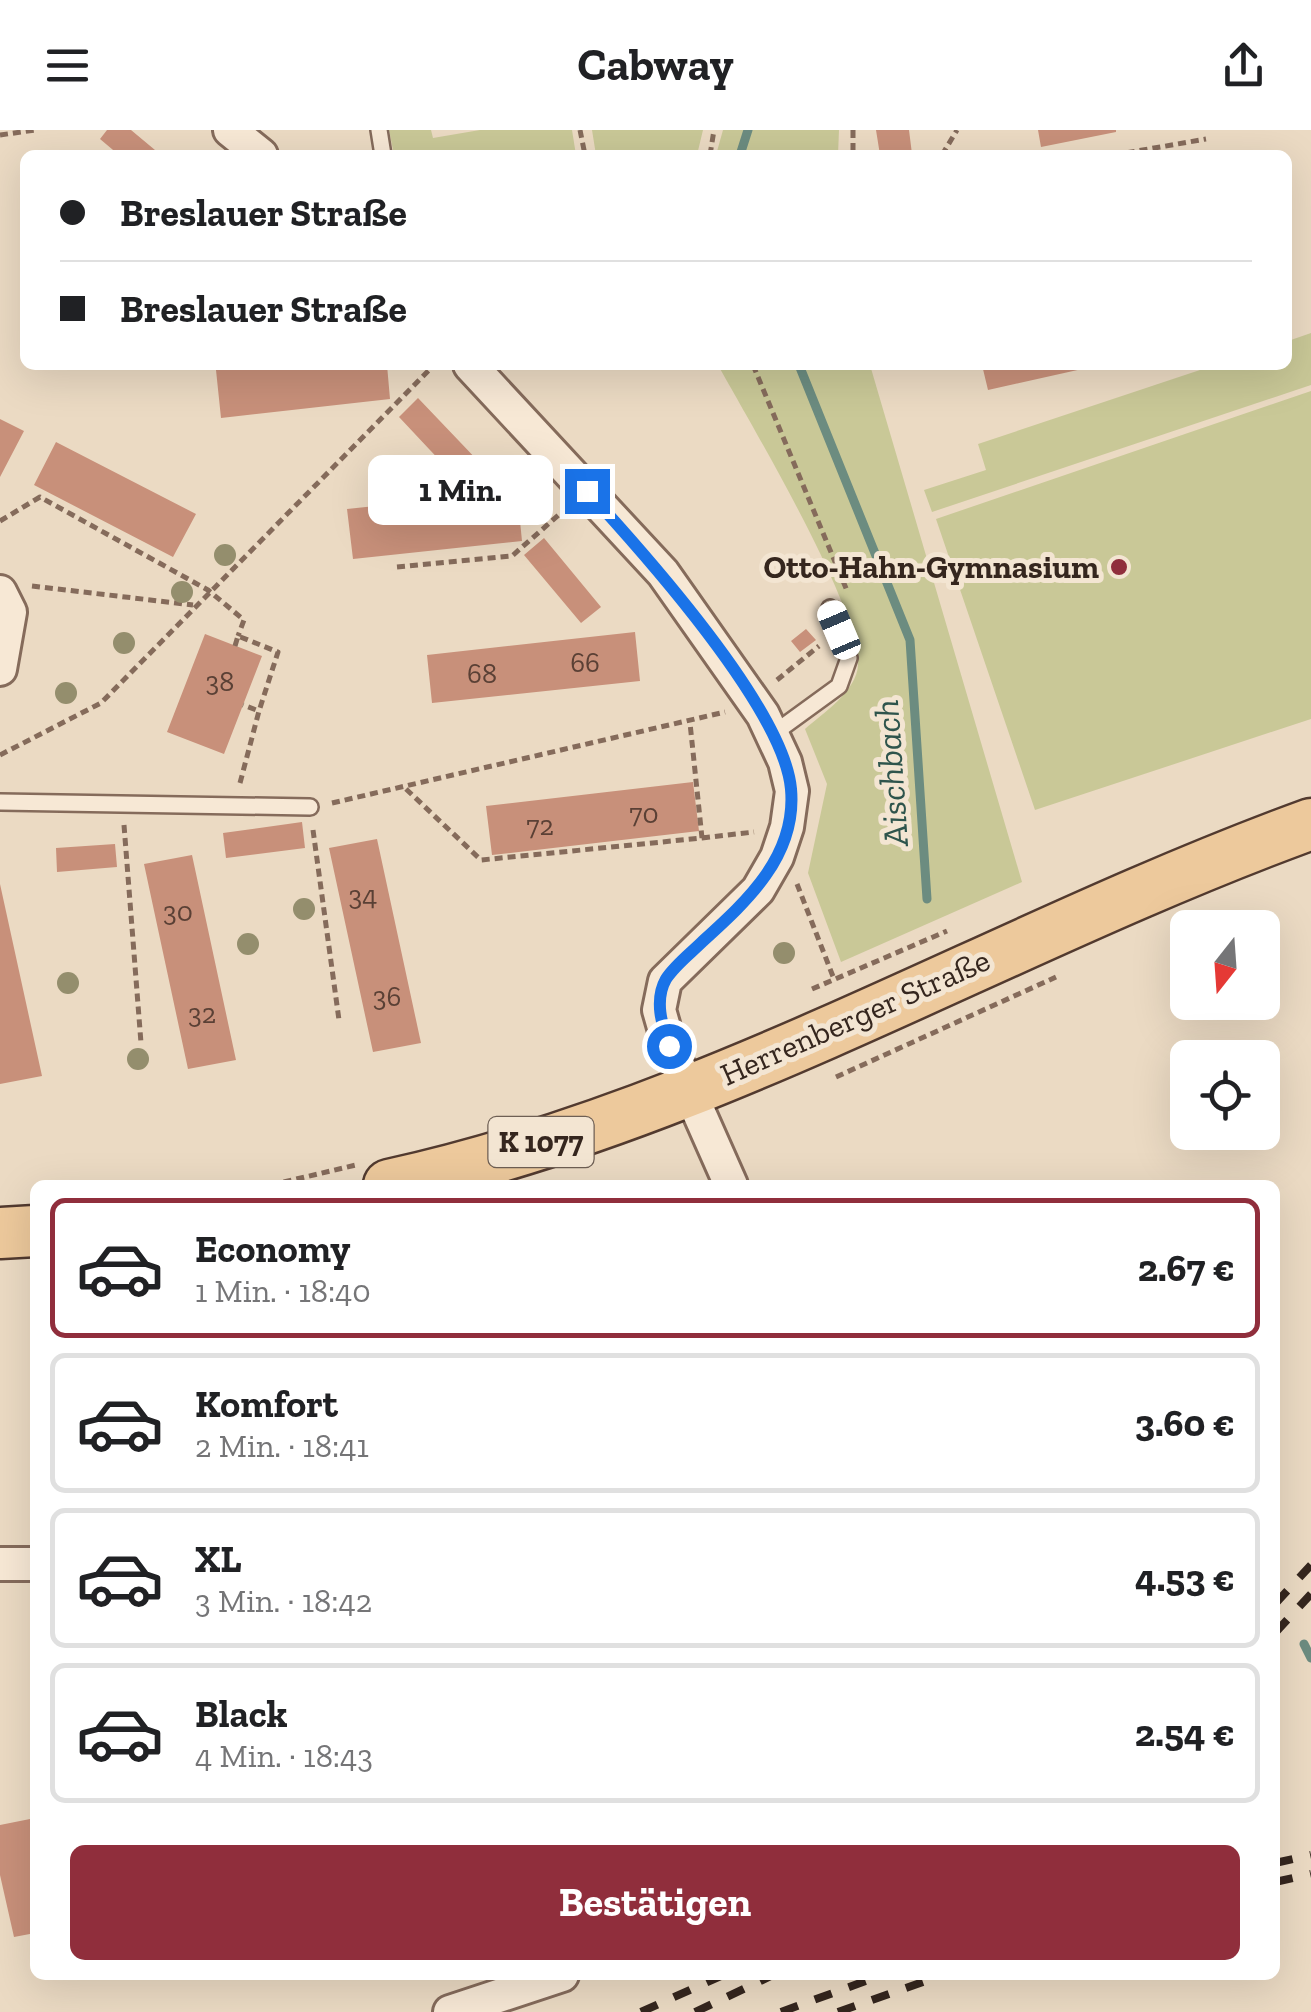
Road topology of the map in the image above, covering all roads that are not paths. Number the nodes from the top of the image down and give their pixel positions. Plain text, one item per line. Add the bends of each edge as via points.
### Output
1 (230, 130) edge
2 (255, 150) edge
3 (475, 370) edge
4 (10, 588) edge
5 (830, 608) dead end
6 (0, 669) edge
7 (773, 734) junction
8 (0, 802) edge
9 (310, 807) road end
10 (1311, 824) edge
11 (690, 1090) junction
12 (409, 1180) edge
13 (729, 1180) edge
14 (30, 1231) edge
15 (0, 1233) edge
16 (0, 1564) edge
17 (30, 1564) edge
18 (547, 1980) edge
19 (450, 2012) edge

1 - 2 street
3 - 7 street via 663,573
4 - 6 street
5 - 7 lane via 848,658 839,686
7 - 11 street via 792,791 787,828 758,890 665,981 659,1010
8 - 9 lane
10 - 11 main road, Herrenberger Straße / K 1077
11 - 12 main road, Herrenberger Straße / K 1077
11 - 13 street
14 - 15 main road
16 - 17 street
18 - 19 street

